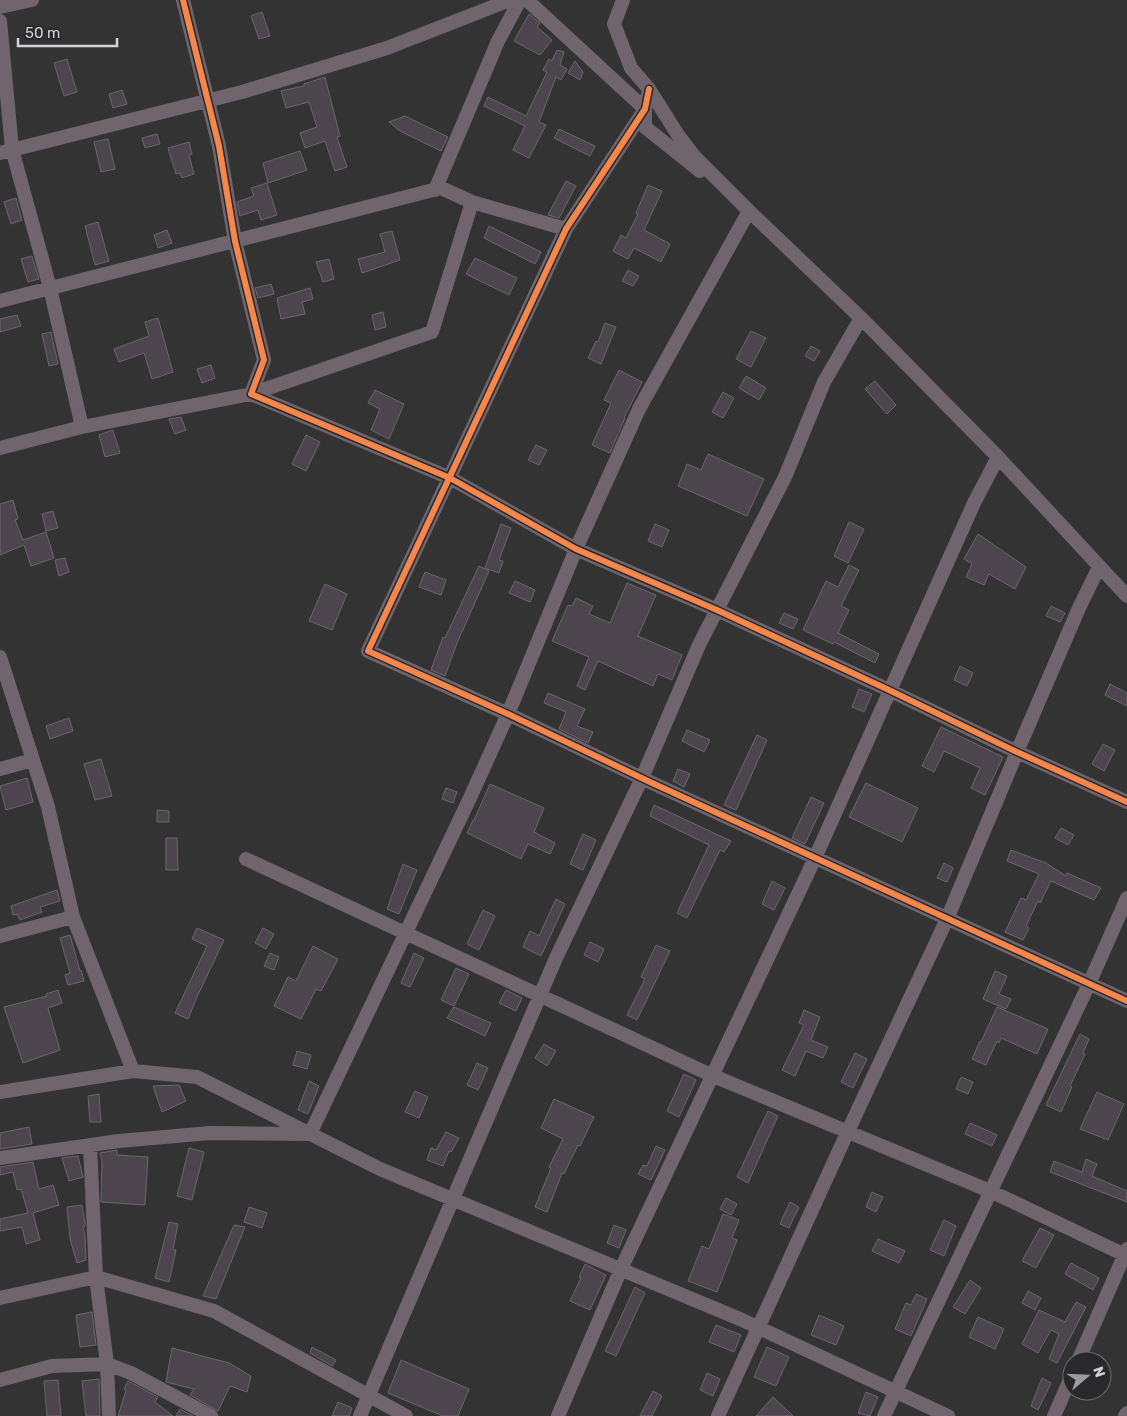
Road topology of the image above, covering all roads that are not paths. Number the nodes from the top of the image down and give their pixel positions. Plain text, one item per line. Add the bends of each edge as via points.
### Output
1 (32, 0) edge
2 (183, 0) edge
3 (510, 0) edge
4 (520, 0) edge
5 (527, 0) edge
6 (623, 0) edge
7 (0, 7) edge
8 (0, 21) edge
9 (649, 89) junction
10 (208, 100) junction
11 (645, 109) junction
12 (6, 151) edge
13 (435, 190) junction
14 (472, 202) junction
15 (749, 211) junction
16 (566, 229) junction
17 (235, 241) junction
18 (50, 288) junction
19 (0, 301) edge
20 (861, 318) junction
21 (251, 394) junction
22 (82, 427) junction
23 (0, 448) edge
24 (998, 457) junction
25 (450, 478) junction
26 (576, 549) junction
27 (1099, 567) junction
28 (1127, 596) edge
29 (717, 610) junction
30 (0, 657) edge
31 (889, 690) junction
32 (508, 714) junction
33 (1017, 752) junction
34 (33, 760) junction
35 (0, 769) edge
36 (642, 778) junction
37 (1127, 802) edge
38 (815, 858) junction
39 (246, 859) dead end
40 (1127, 898) edge
41 (73, 917) junction
42 (947, 919) junction
43 (406, 933) junction
44 (0, 936) edge
45 (1089, 984) junction
46 (540, 995) junction
47 (1127, 1002) edge
48 (133, 1071) junction
49 (711, 1075) junction
50 (0, 1092) edge
51 (848, 1131) junction
52 (310, 1134) junction
53 (90, 1145) junction
54 (0, 1158) edge
55 (990, 1191) junction
56 (452, 1199) junction
57 (1126, 1253) edge
58 (621, 1269) junction
59 (96, 1277) junction
60 (0, 1298) edge
61 (758, 1327) junction
62 (1082, 1351) edge
63 (107, 1364) junction
64 (0, 1380) edge
65 (894, 1391) junction
66 (368, 1396) junction
67 (1062, 1398) edge
68 (109, 1416) edge
69 (212, 1416) edge
70 (360, 1416) edge
71 (406, 1416) edge
72 (558, 1416) edge
73 (718, 1416) edge
74 (884, 1416) edge
75 (948, 1416) edge
76 (1054, 1416) edge

1 - 7 street
2 - 10 street
3 - 10 street via 388,48
4 - 13 street via 498,41
5 - 11 street
6 - 9 street via 614,24 631,68
8 - 12 street
9 - 11 street
9 - 15 street via 694,156
10 - 12 street
10 - 17 street
11 - 15 street via 645,127
11 - 16 street
12 - 18 street
13 - 14 street via 441,188
13 - 17 street
14 - 16 street
14 - 21 street via 432,332
15 - 20 street
15 - 26 street via 639,408
16 - 25 street
17 - 18 street
17 - 21 street via 264,360
18 - 19 street
18 - 22 street
20 - 24 street
20 - 29 street via 824,382 785,477
21 - 22 street
21 - 25 street
22 - 23 street
24 - 27 street
24 - 31 street
25 - 26 street
25 - 32 street via 368,651
26 - 29 street
26 - 32 street
27 - 28 street
27 - 33 street
29 - 31 street
29 - 36 street
30 - 34 street
31 - 33 street
31 - 38 street
32 - 36 street
32 - 43 street
33 - 37 street
33 - 42 street
34 - 35 street
34 - 41 street via 48,807
36 - 38 street
36 - 46 street
38 - 42 street
38 - 49 street
39 - 43 street
40 - 45 street
41 - 44 street
41 - 48 street
42 - 45 street
42 - 51 street
43 - 46 street
43 - 52 street
45 - 47 street
45 - 55 street
46 - 49 street
46 - 56 street
48 - 50 street
48 - 52 street via 197,1077
49 - 51 street
49 - 58 street
51 - 55 street
51 - 61 street
52 - 53 street via 210,1133
52 - 56 street via 380,1169
53 - 54 street
53 - 59 street
55 - 57 street
55 - 65 street
56 - 58 street
56 - 66 street
57 - 62 street
58 - 61 street
58 - 72 street
59 - 60 street
59 - 63 street
59 - 66 street via 214,1311
61 - 65 street
61 - 73 street
63 - 64 street via 52,1366
63 - 68 street
63 - 69 street via 131,1373
65 - 74 street
65 - 75 street
66 - 70 street
66 - 71 street
67 - 76 street

